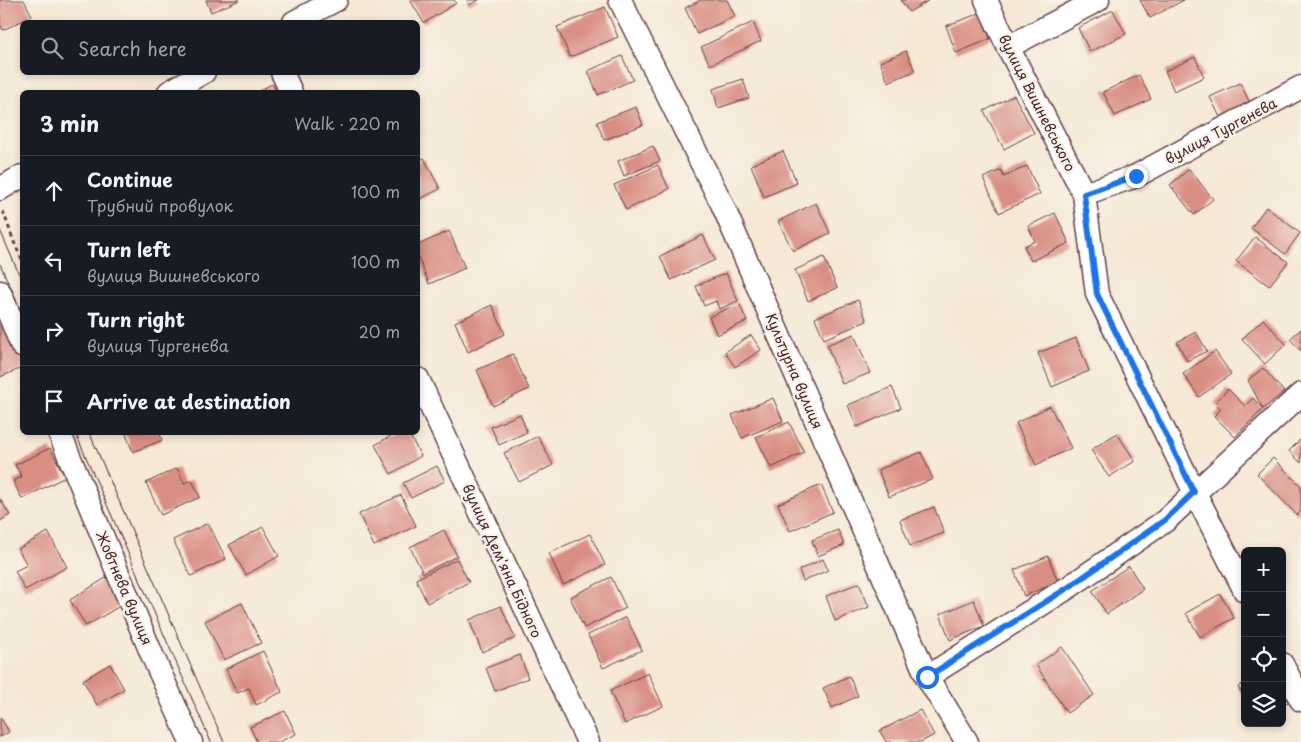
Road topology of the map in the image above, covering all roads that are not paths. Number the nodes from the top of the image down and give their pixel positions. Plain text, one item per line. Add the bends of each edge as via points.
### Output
1 (336, 0) edge
2 (620, 0) edge
3 (986, 0) edge
4 (1098, 0) edge
5 (298, 20) edge
6 (1008, 47) junction
7 (199, 75) edge
8 (283, 75) edge
9 (1301, 87) edge
10 (172, 90) edge
11 (290, 90) edge
12 (20, 177) edge
13 (0, 189) edge
14 (1084, 194) junction
15 (0, 292) edge
16 (20, 341) edge
17 (420, 383) edge
18 (1301, 394) edge
19 (60, 435) edge
20 (1194, 492) junction
21 (1241, 582) edge
22 (1286, 672) edge
23 (927, 677) junction
24 (1301, 700) edge
25 (191, 742) edge
26 (588, 742) edge
27 (967, 742) edge

1 - 5 street
2 - 23 street, Культурна вулиця via 722,204
3 - 6 street, вулиця Вишневського
4 - 6 street
6 - 14 street, вулиця Вишневського
7 - 10 street
8 - 11 street
9 - 14 street, вулиця Тургенєва via 1136,176
12 - 13 street
14 - 20 street, вулиця Вишневського via 1097,294
15 - 16 street
17 - 26 street, вулиця Дем'яна Бідного
18 - 20 street
19 - 25 street, Жовтнева вулиця
20 - 21 street, вулиця Вишневського
20 - 23 street via 1165,520 1069,587
22 - 24 street
23 - 27 street, Культурна вулиця

